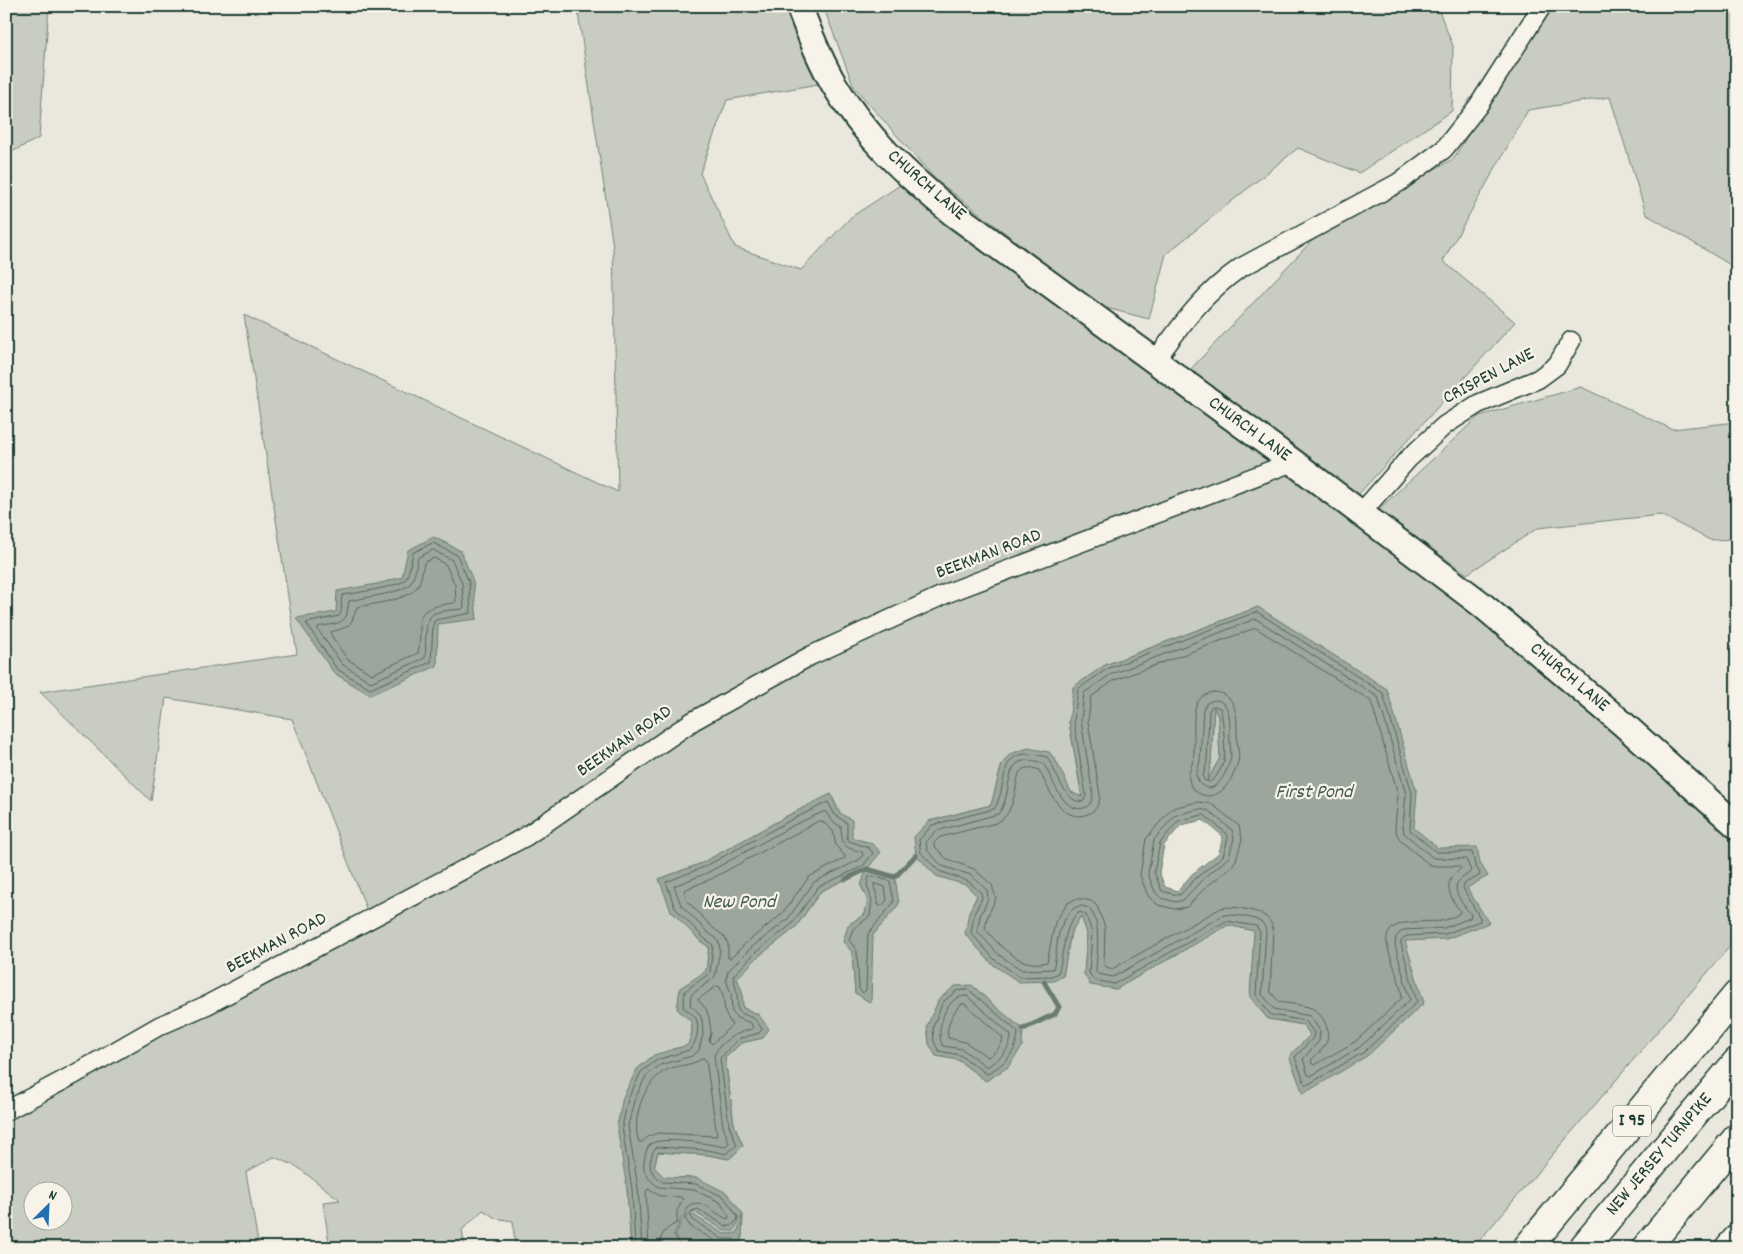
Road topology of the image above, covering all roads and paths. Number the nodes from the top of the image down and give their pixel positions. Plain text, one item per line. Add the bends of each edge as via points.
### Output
1 (799, 6) edge
2 (1542, 6) edge
3 (1571, 341) dead end
4 (1155, 361) junction
5 (1293, 462) junction
6 (1361, 513) junction
7 (1737, 826) edge
8 (1737, 995) edge
9 (1737, 1062) edge
10 (6, 1111) edge
11 (1737, 1138) edge
12 (1737, 1239) edge
13 (1527, 1248) edge
14 (1583, 1248) edge
15 (1646, 1248) edge
16 (1729, 1248) edge

1 - 4 street, CHURCH LANE via 835,87 888,155 911,178 954,214
2 - 4 street via 1478,106 1444,149 1398,183 1240,268 1220,282 1197,305
3 - 6 street, CRISPEN LANE via 1557,365 1538,379 1478,404 1446,425 1408,458
4 - 5 street, CHURCH LANE
5 - 6 street, CHURCH LANE
5 - 10 street, BEEKMAN ROAD via 950,592 810,656 693,721 525,837 207,1005 159,1026
6 - 7 street, CHURCH LANE via 1481,604
8 - 13 highway, I 95
9 - 14 highway, NEW JERSEY TURNPIKE / I 95
11 - 15 highway
12 - 16 highway

